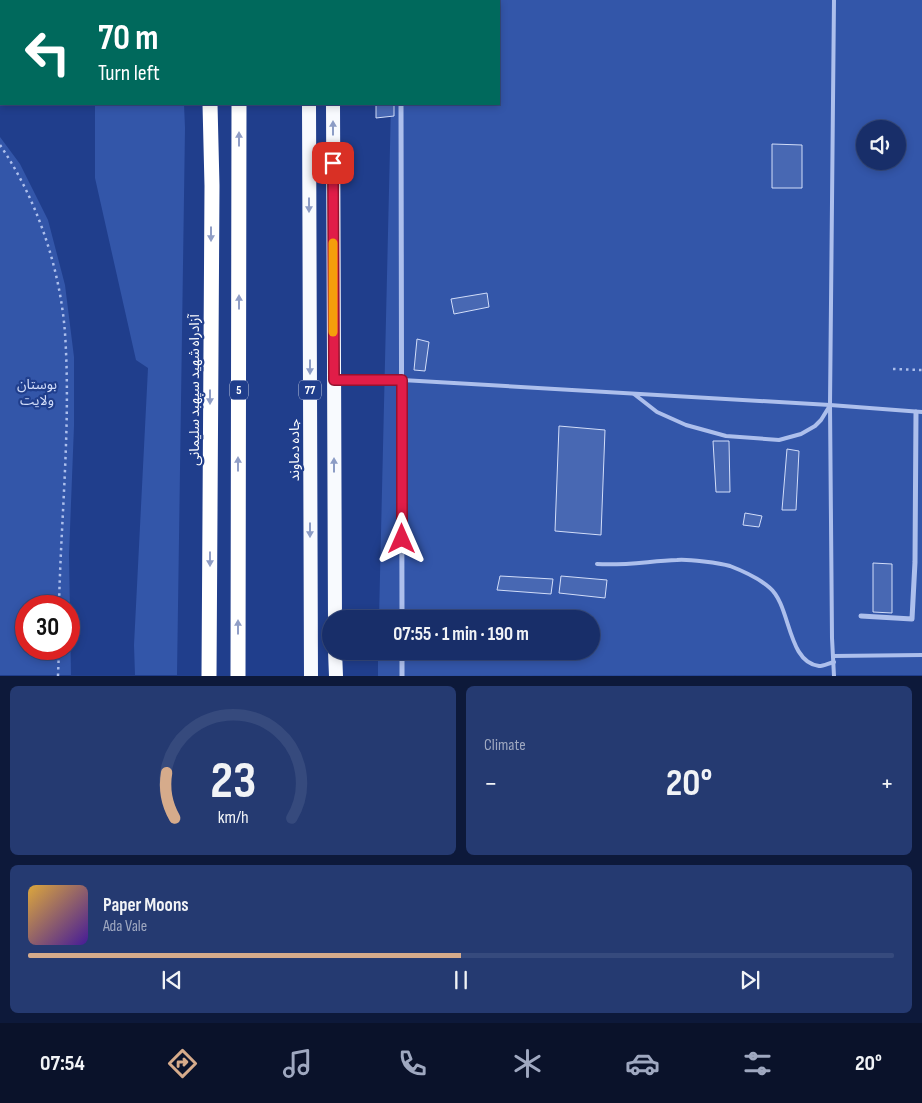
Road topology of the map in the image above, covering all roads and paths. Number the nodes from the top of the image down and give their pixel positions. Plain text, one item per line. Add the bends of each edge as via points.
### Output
1 (834, 0) edge
2 (210, 105) edge
3 (239, 105) edge
4 (309, 105) edge
5 (333, 105) edge
6 (401, 105) edge
7 (0, 145) edge
8 (893, 370) dead end
9 (922, 370) edge
10 (334, 380) junction
11 (402, 380) junction
12 (633, 393) junction
13 (830, 405) junction
14 (919, 412) edge
15 (915, 562) junction
16 (922, 562) edge
17 (597, 564) dead end
18 (59, 595) edge
19 (334, 610) edge
20 (402, 610) edge
21 (861, 616) dead end
22 (922, 655) edge
23 (833, 656) junction
24 (59, 660) edge
25 (335, 660) edge
26 (402, 660) edge
27 (834, 662) junction
28 (58, 676) edge
29 (209, 676) edge
30 (238, 676) edge
31 (311, 676) edge
32 (336, 676) edge
33 (402, 676) edge
34 (834, 676) edge

1 - 13 lane
2 -> 29 highway, آزادراه شهید سپهبد سلیمانی / 5
30 -> 3 highway, 5
4 -> 31 highway, جاده دماوند / 77
10 -> 5 highway, 77
6 - 11 street
7 - 18 path via 22,181 42,231 56,278 65,332 66,410
8 - 9 path
10 - 11 lane
19 -> 10 highway, 77
11 - 12 lane
11 - 20 street
12 - 13 lane
12 - 13 lane via 657,412 686,424 726,436 779,440 801,434 814,426
13 - 14 lane
13 - 23 lane
14 - 15 street
15 - 16 street
15 - 21 street via 912,619
17 - 27 lane via 618,566 680,560 729,566 772,590 798,649 809,663 821,666
22 - 23 lane
23 - 27 lane
24 - 28 path
25 - 32 highway
26 - 33 street
27 - 34 lane

